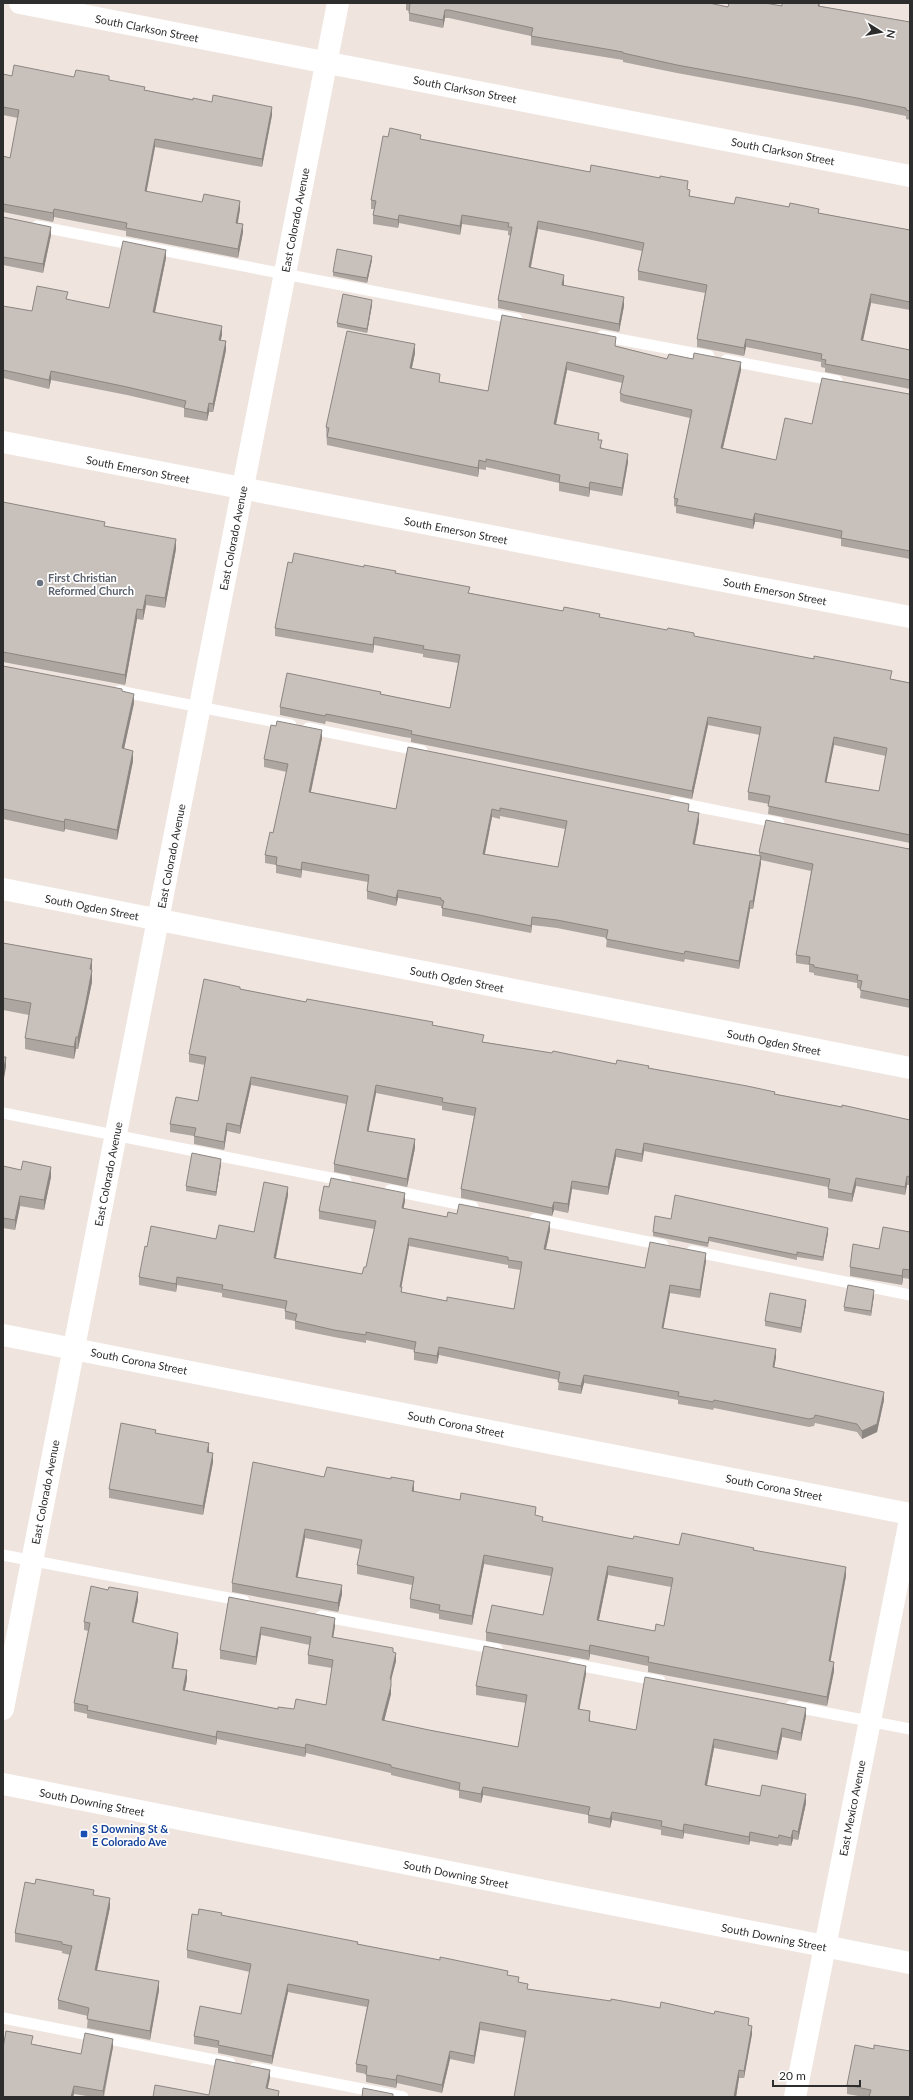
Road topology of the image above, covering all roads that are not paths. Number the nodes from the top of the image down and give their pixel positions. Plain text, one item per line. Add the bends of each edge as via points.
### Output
1 (20, 3) edge
2 (338, 3) edge
3 (326, 62) junction
4 (910, 176) edge
5 (26, 224) edge
6 (285, 274) junction
7 (526, 321) edge
8 (589, 333) edge
9 (847, 383) edge
10 (3, 442) edge
11 (243, 489) junction
12 (910, 617) edge
13 (105, 688) edge
14 (200, 706) junction
15 (432, 753) edge
16 (659, 799) edge
17 (793, 826) edge
18 (3, 889) edge
19 (158, 919) junction
20 (910, 1068) edge
21 (3, 1113) edge
22 (116, 1135) junction
23 (355, 1183) edge
24 (378, 1188) edge
25 (488, 1210) edge
26 (527, 1218) edge
27 (910, 1295) edge
28 (3, 1335) edge
29 (74, 1348) junction
30 (910, 1514) edge
31 (910, 1520) edge
32 (3, 1555) edge
33 (32, 1560) junction
34 (255, 1603) edge
35 (309, 1614) edge
36 (504, 1651) edge
37 (559, 1661) edge
38 (668, 1682) edge
39 (777, 1703) edge
40 (3, 1709) edge
41 (870, 1721) junction
42 (910, 1729) edge
43 (3, 1784) edge
44 (825, 1947) junction
45 (910, 1963) edge
46 (3, 2018) edge
47 (403, 2097) edge
48 (795, 2097) edge

1 - 3 street, South Clarkson Street
2 - 3 street, East Colorado Avenue
3 - 4 street, South Clarkson Street
3 - 6 street, East Colorado Avenue
5 - 6 lane
6 - 7 lane
6 - 11 street, East Colorado Avenue
8 - 9 lane
10 - 11 street, South Emerson Street
11 - 12 street, South Emerson Street
11 - 14 street, East Colorado Avenue
13 - 14 lane
14 - 15 lane
14 - 19 street, East Colorado Avenue
16 - 17 lane
18 - 19 street, South Ogden Street
19 - 20 street, South Ogden Street
19 - 22 street, East Colorado Avenue
21 - 22 lane
22 - 23 lane
22 - 29 street, East Colorado Avenue
24 - 25 lane
26 - 27 lane
28 - 29 street, South Corona Street
29 - 30 street, South Corona Street
29 - 33 street, East Colorado Avenue
31 - 41 street, East Mexico Avenue
32 - 33 lane
33 - 34 lane
33 - 40 street, East Colorado Avenue
35 - 36 lane
37 - 38 lane
39 - 41 lane
41 - 42 lane
41 - 44 street, East Mexico Avenue
43 - 44 street, South Downing Street
44 - 45 street, South Downing Street
44 - 48 street, East Mexico Avenue
46 - 47 lane

